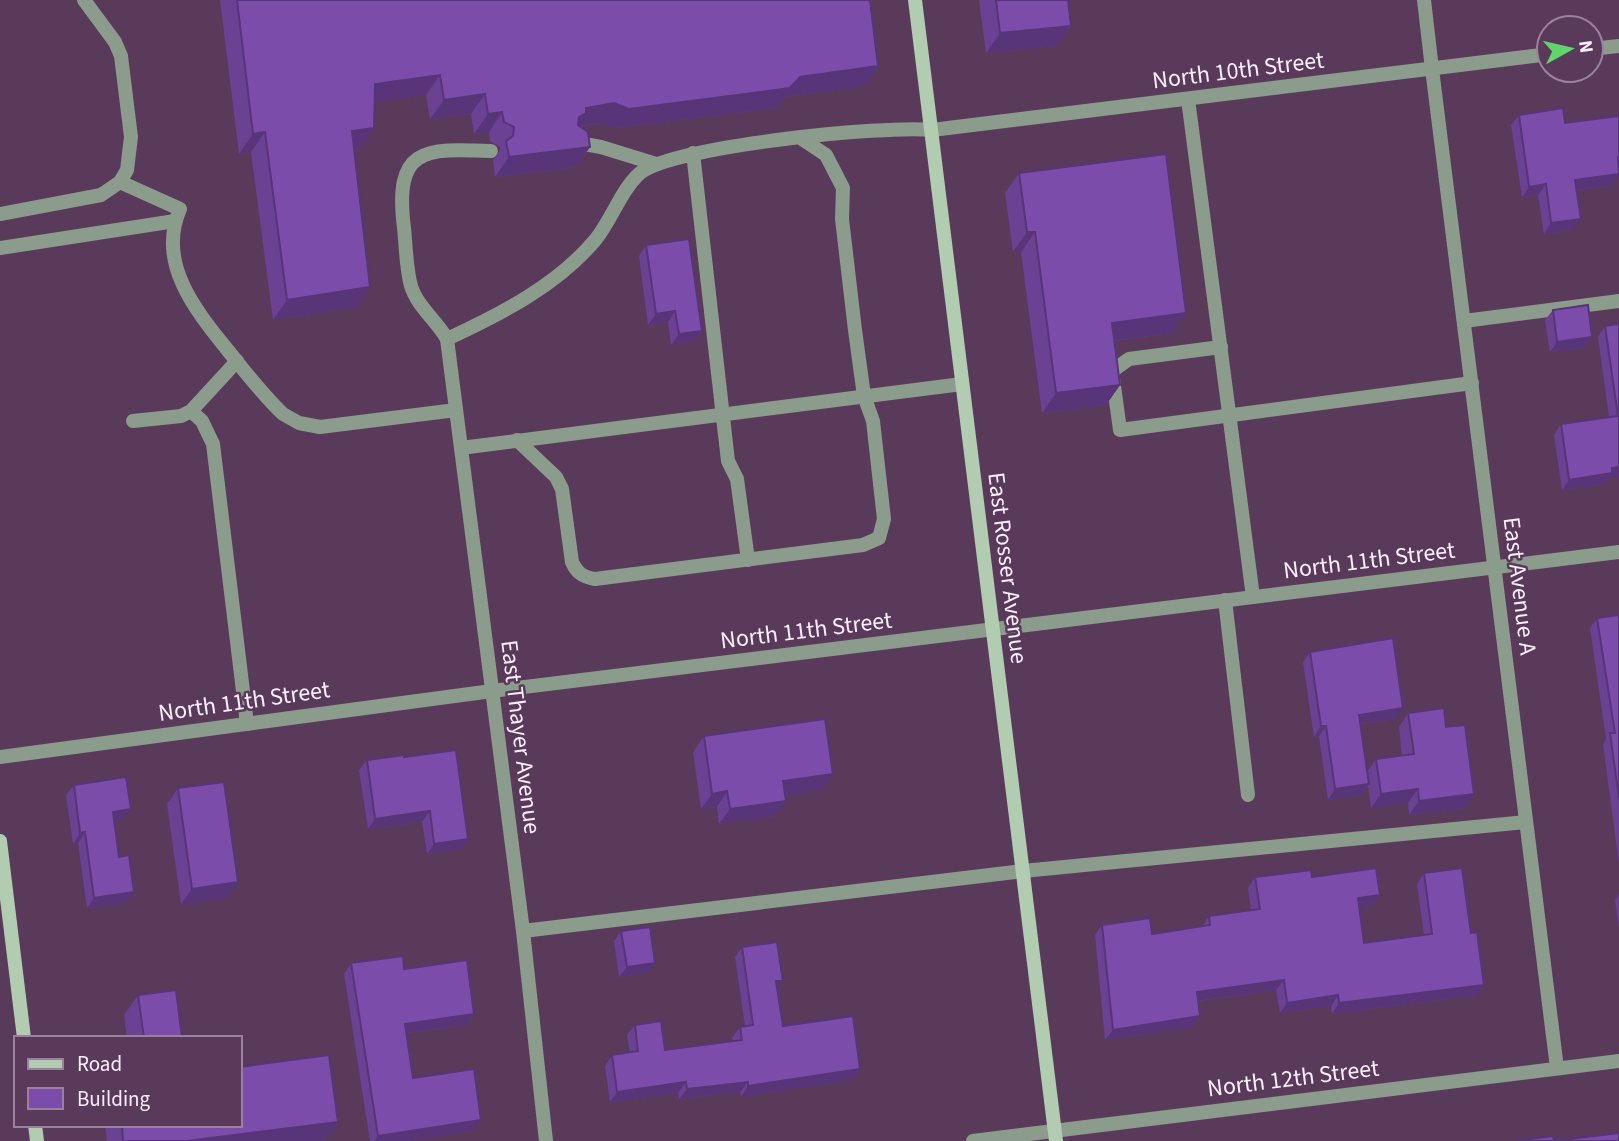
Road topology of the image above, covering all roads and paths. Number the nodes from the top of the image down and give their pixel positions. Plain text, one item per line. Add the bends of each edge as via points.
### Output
1 (84, 0) edge
2 (915, 0) edge
3 (1424, 0) edge
4 (1535, 56) edge
5 (1432, 69) junction
6 (1188, 99) junction
7 (932, 130) junction
8 (802, 139) junction
9 (573, 142) edge
10 (491, 151) dead end
11 (693, 153) junction
12 (656, 164) junction
13 (121, 182) junction
14 (0, 214) edge
15 (175, 221) junction
16 (0, 248) edge
17 (1619, 301) edge
18 (1464, 321) junction
19 (447, 339) junction
20 (1221, 347) junction
21 (237, 362) junction
22 (1472, 383) junction
23 (962, 384) junction
24 (864, 396) junction
25 (456, 410) junction
26 (191, 411) junction
27 (723, 413) junction
28 (1230, 414) junction
29 (133, 421) dead end
30 (517, 440) junction
31 (461, 448) junction
32 (1619, 552) edge
33 (748, 560) junction
34 (1494, 567) junction
35 (1254, 597) junction
36 (1225, 600) junction
37 (993, 629) junction
38 (492, 691) junction
39 (247, 724) junction
40 (0, 757) edge
41 (1248, 795) dead end
42 (1526, 822) junction
43 (0, 841) edge
44 (1023, 871) junction
45 (523, 930) junction
46 (24, 1036) edge
47 (1619, 1060) edge
48 (1557, 1068) junction
49 (1056, 1136) edge
50 (546, 1141) edge
51 (973, 1141) edge

1 - 13 street via 116,42 121,56 131,145
2 - 7 street, East Rosser Avenue
3 - 5 street, East Avenue A
4 - 5 street, North 10th Street
5 - 6 street, North 10th Street
5 - 18 street, East Avenue A
6 - 7 street, North 10th Street
6 - 20 street
7 - 8 street, North 10th Street via 882,129
7 - 23 street, East Rosser Avenue
8 - 11 street, North 10th Street
8 - 24 street via 825,155 843,188 842,219
9 - 12 street
10 - 19 street via 426,153 414,160 402,185 411,287
11 - 12 street, North 10th Street
11 - 27 street
12 - 19 street via 629,186 596,239 571,263 493,318
13 - 14 street via 101,195
13 - 15 street via 180,209
15 - 16 street
15 - 21 street via 172,238 179,277 191,303
17 - 18 street
18 - 22 street, East Avenue A
19 - 25 street, East Thayer Avenue
20 - 28 street
20 - 28 street via 1129,359 1112,371 1120,430
21 - 25 street via 283,414 299,423 320,427
21 - 26 street
22 - 28 street
22 - 34 street, East Avenue A
23 - 24 street
23 - 37 street, East Rosser Avenue
24 - 27 street
24 - 33 street via 873,421 884,519 879,538 863,545
25 - 31 street, East Thayer Avenue
26 - 29 street
26 - 39 street via 202,421 213,444
27 - 30 street
27 - 33 street via 727,461 737,479
28 - 35 street
30 - 31 street
30 - 33 street via 556,477 562,489 572,562 580,574 595,579
31 - 38 street, East Thayer Avenue
32 - 34 street, North 11th Street
34 - 35 street, North 11th Street
34 - 42 street, East Avenue A
35 - 36 street, North 11th Street
36 - 37 street, North 11th Street
36 - 41 street
37 - 38 street, North 11th Street
37 - 44 street, East Rosser Avenue
38 - 39 street, North 11th Street
38 - 45 street, East Thayer Avenue
39 - 40 street, North 11th Street
42 - 44 street
42 - 48 street, East Avenue A
43 - 46 street
44 - 45 street
44 - 49 street, East Rosser Avenue
45 - 50 street, East Thayer Avenue
47 - 48 street, North 12th Street
48 - 49 street, North 12th Street
49 - 51 street, North 12th Street

